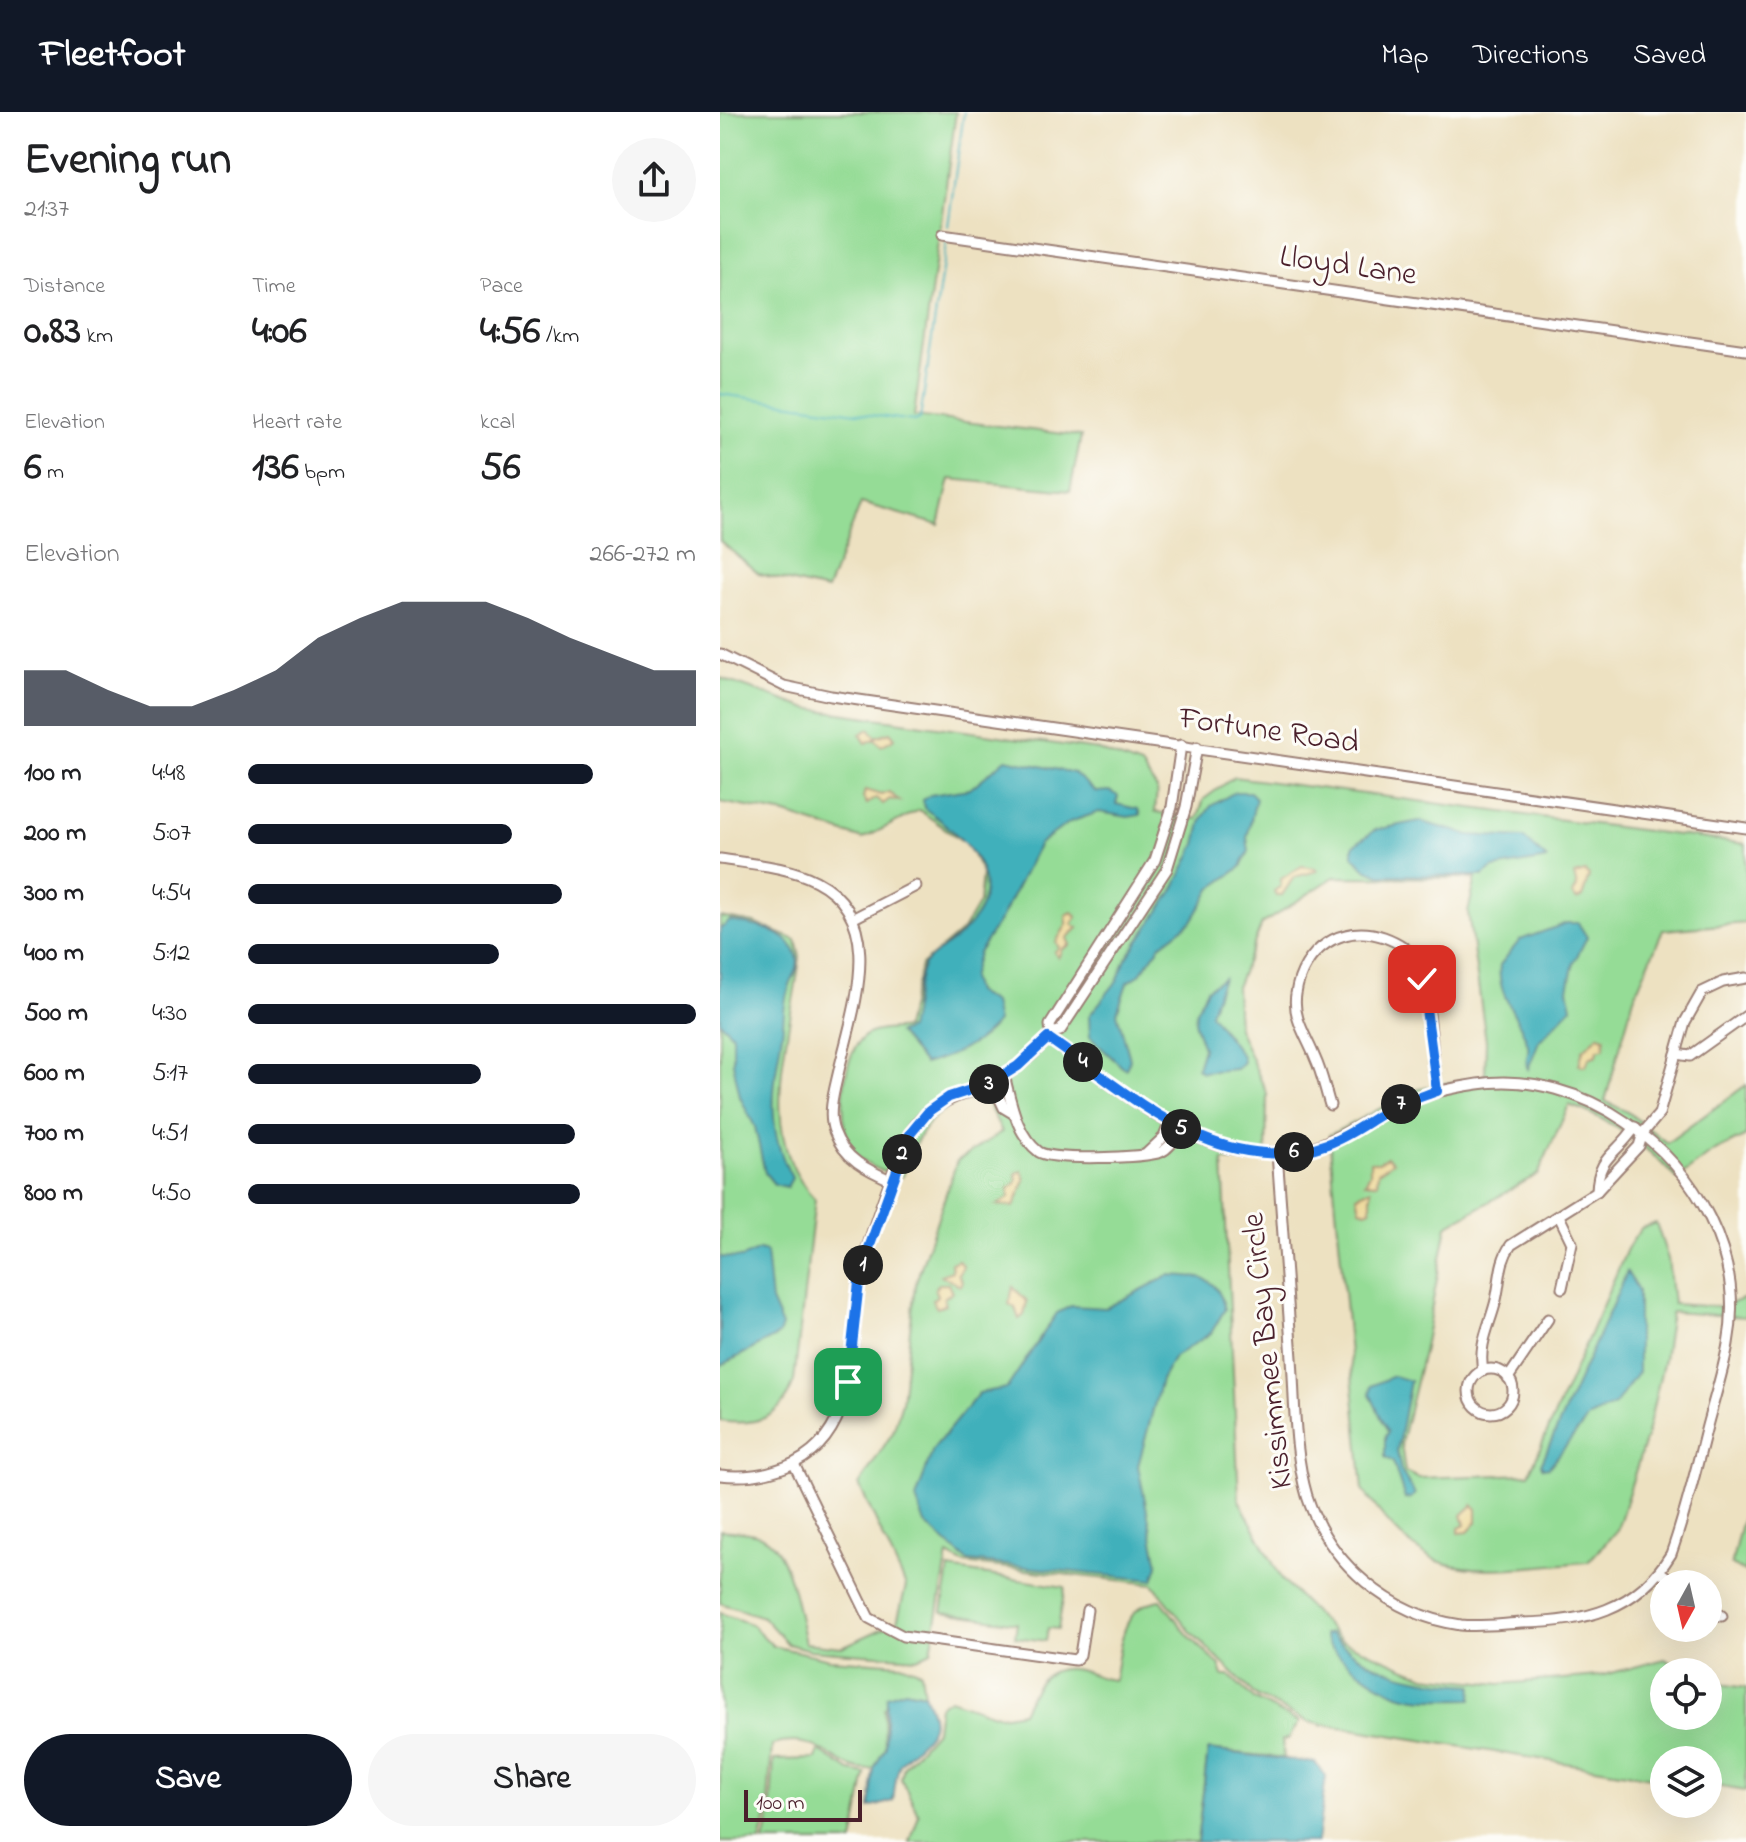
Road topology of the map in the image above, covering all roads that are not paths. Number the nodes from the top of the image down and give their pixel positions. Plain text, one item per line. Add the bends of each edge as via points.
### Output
1 (942, 235) dead end
2 (1746, 350) edge
3 (720, 654) edge
4 (1181, 745) junction
5 (1197, 747) junction
6 (1173, 802) junction
7 (1187, 805) junction
8 (1746, 828) edge
9 (720, 859) edge
10 (916, 886) dead end
11 (854, 918) junction
12 (1114, 926) junction
13 (1126, 934) junction
14 (1746, 978) edge
15 (1746, 1016) edge
16 (1049, 1035) junction
17 (1676, 1054) junction
18 (1004, 1075) junction
19 (992, 1082) junction
20 (1437, 1091) junction
21 (1330, 1105) dead end
22 (1014, 1114) junction
23 (1170, 1122) junction
24 (1182, 1129) junction
25 (1639, 1130) junction
26 (1147, 1153) junction
27 (1277, 1153) junction
28 (893, 1181) junction
29 (1597, 1191) junction
30 (1559, 1216) junction
31 (1562, 1288) dead end
32 (1548, 1319) dead end
33 (1483, 1371) junction
34 (1508, 1378) junction
35 (794, 1464) junction
36 (720, 1475) edge
37 (1661, 1570) edge
38 (1650, 1581) edge
39 (1087, 1610) dead end

1 - 2 street, Lloyd Lane
3 - 4 street, Fortune Road via 784,686 831,696
4 - 5 street, Fortune Road
4 - 6 street
5 - 7 street
5 - 8 street, Fortune Road
6 - 7 street
6 - 12 street via 1155,860
7 - 13 street via 1167,869
9 - 11 street via 814,880 840,897
10 - 11 street
11 - 28 street via 860,945 858,983 831,1112 846,1152 860,1167
12 - 13 street
12 - 16 street via 1050,1025
13 - 16 street via 1060,1031
14 - 17 street via 1702,992 1685,1022
15 - 17 street via 1690,1056
16 - 18 street
16 - 23 street, Kissimmee Bay Circle
17 - 25 street via 1659,1114
18 - 19 street
18 - 22 street
19 - 22 street via 1004,1108
19 - 28 street via 949,1097 929,1111 910,1134
20 - 21 street via 1422,979 1413,956 1395,940 1368,931 1346,932 1314,953 1295,995 1296,1017
20 - 25 street, Kissimmee Bay Circle via 1482,1083 1541,1086 1605,1107
20 - 27 street, Kissimmee Bay Circle via 1329,1144
22 - 26 street via 1026,1139 1042,1154 1131,1158
23 - 24 street, Kissimmee Bay Circle
23 - 26 street via 1164,1137
24 - 26 street via 1168,1148
24 - 27 street, Kissimmee Bay Circle via 1243,1151
25 - 29 street via 1639,1146
25 - 29 street via 1602,1162
25 - 37 street, Kissimmee Bay Circle via 1705,1204 1731,1294 1729,1342 1681,1525
27 - 38 street, Kissimmee Bay Circle via 1299,1460 1318,1521 1345,1563 1380,1596 1418,1614 1462,1625 1574,1621 1602,1614
28 - 35 street via 860,1273 839,1419 820,1446
29 - 30 street
30 - 31 street via 1572,1243
30 - 33 street via 1511,1245 1502,1258 1480,1356
32 - 34 street
33 - 34 street via 1497,1370
33 - 34 street via 1472,1380 1469,1393 1474,1406 1487,1413 1508,1406 1513,1392
35 - 36 street via 765,1474
35 - 39 street via 842,1569 869,1618 883,1629 1075,1660

